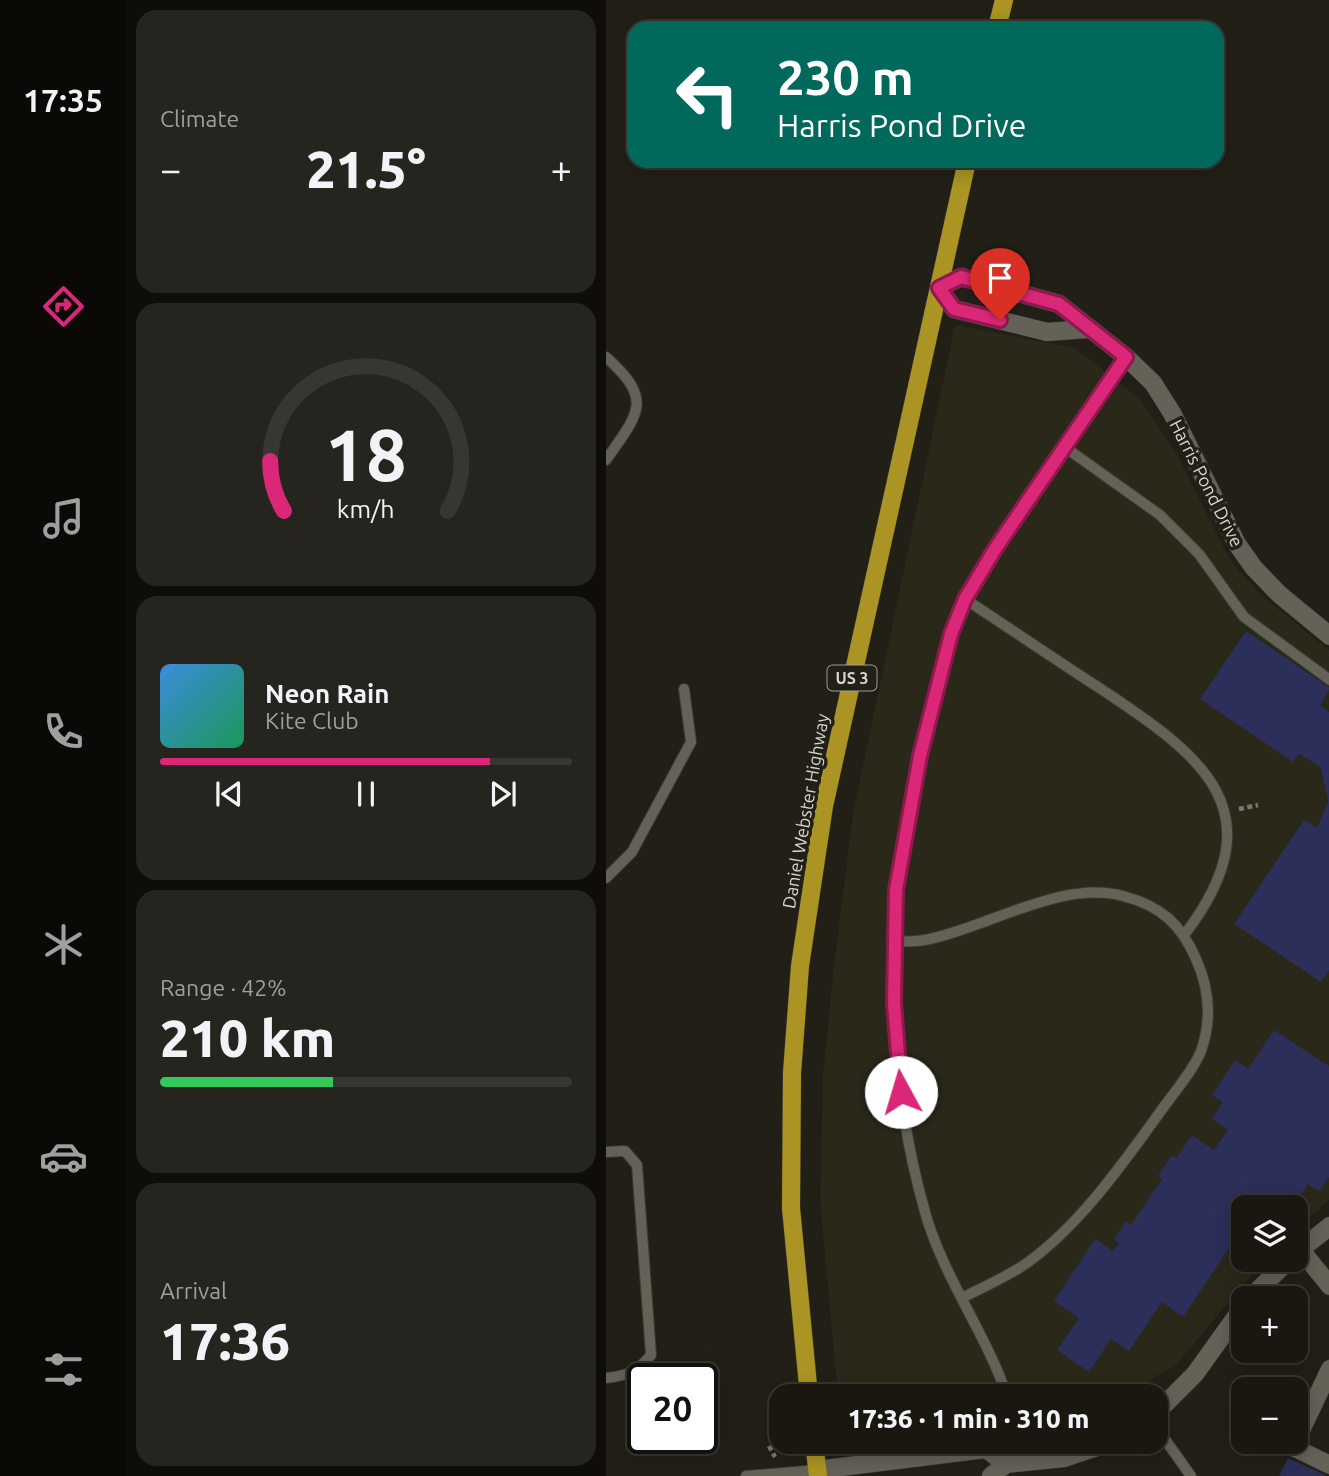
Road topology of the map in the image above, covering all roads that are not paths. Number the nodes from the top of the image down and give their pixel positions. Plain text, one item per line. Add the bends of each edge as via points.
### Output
1 (1003, 0) edge
2 (998, 21) edge
3 (965, 168) edge
4 (939, 288) junction
5 (1087, 329) junction
6 (606, 357) edge
7 (1126, 357) junction
8 (1066, 448) junction
9 (606, 460) edge
10 (965, 599) junction
11 (1329, 636) edge
12 (1329, 680) edge
13 (684, 689) dead end
14 (606, 878) edge
15 (1185, 933) junction
16 (893, 942) junction
17 (606, 1152) edge
18 (1329, 1226) edge
19 (1308, 1243) edge
20 (1308, 1266) edge
21 (1277, 1272) edge
22 (1262, 1286) edge
23 (1329, 1286) edge
24 (962, 1298) junction
25 (1231, 1324) edge
26 (1329, 1369) edge
27 (606, 1378) edge
28 (808, 1384) edge
29 (1003, 1384) edge
30 (1168, 1403) edge
31 (1308, 1414) edge
32 (1168, 1444) edge
33 (815, 1454) edge
34 (1007, 1454) edge
35 (1076, 1454) edge
36 (1307, 1454) edge
37 (1006, 1464) junction
38 (1329, 1465) edge
39 (817, 1473) edge
40 (746, 1476) edge
41 (992, 1476) edge
42 (1191, 1476) edge

1 - 2 main road
3 - 4 main road, Daniel Webster Highway / US 3
4 - 5 street via 954,309 1047,332
4 - 5 street, Harris Pond Drive via 961,277 1059,304
4 - 28 main road, Daniel Webster Highway / US 3 via 824,806 800,966 792,1073 791,1208
5 - 7 street, Harris Pond Drive
6 - 9 lane via 630,379 637,393 637,410
7 - 8 lane
7 - 11 street, Harris Pond Drive via 1153,383 1172,414 1222,518 1248,560
8 - 10 lane
8 - 12 lane via 1160,515 1191,544 1244,617
10 - 15 lane via 1147,720 1209,777 1224,808 1224,857 1215,891
10 - 16 lane via 951,634 920,756 896,890
13 - 14 lane via 691,741 632,852
15 - 16 lane via 1147,904 1106,892 1020,910 924,940
15 - 24 lane via 1204,977 1209,1013 1200,1052 1123,1162 1072,1223 1025,1264
16 - 24 lane via 898,1072 912,1162 925,1215
17 - 27 lane via 625,1151 637,1165 651,1355 626,1376
18 - 19 street
20 - 23 street
21 - 22 street
24 - 29 lane
25 - 30 street
26 - 31 street
32 - 42 lane
33 - 39 main road
34 - 37 lane
35 - 37 street
36 - 38 street
37 - 39 street via 986,1449
37 - 41 street
39 - 40 lane

